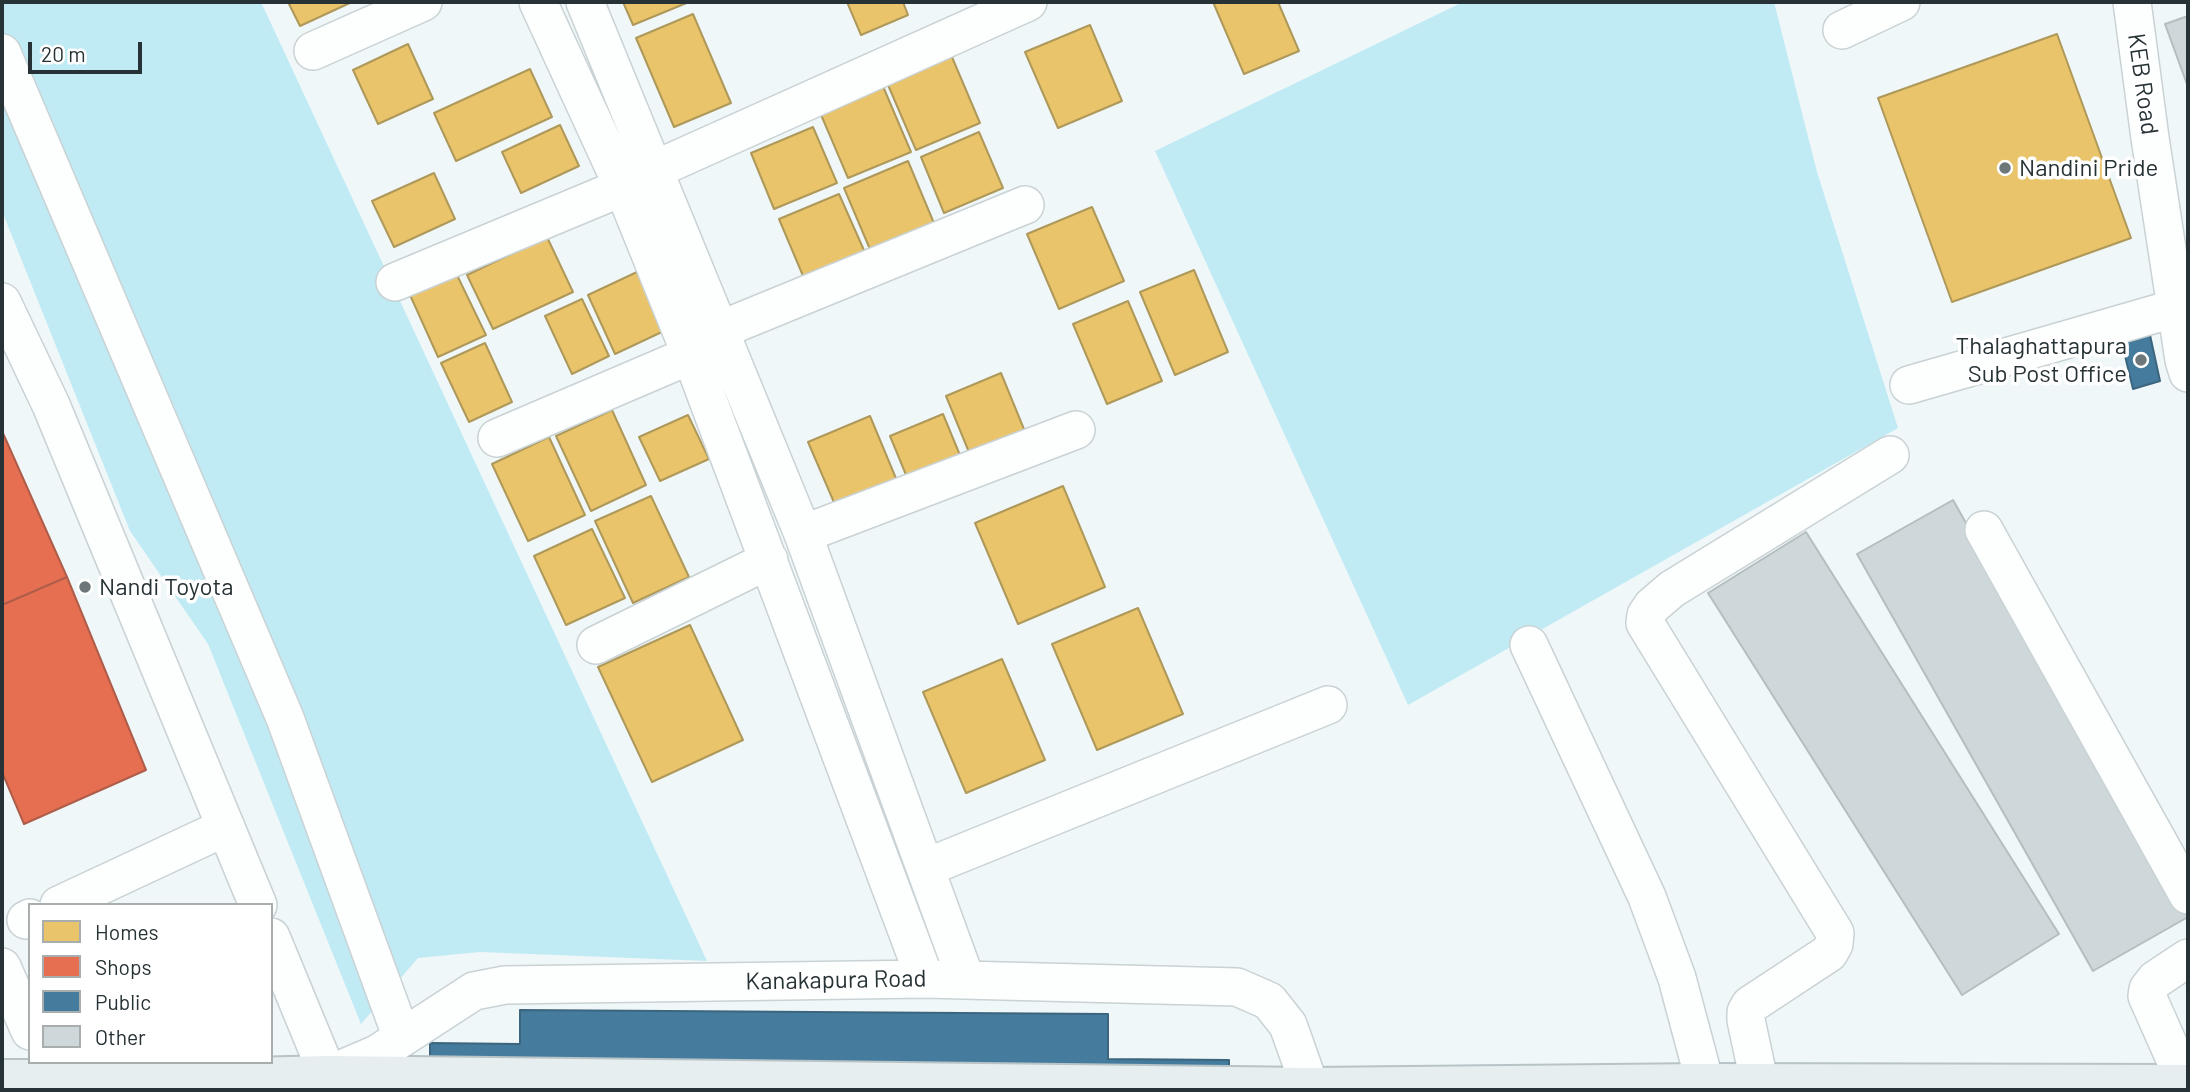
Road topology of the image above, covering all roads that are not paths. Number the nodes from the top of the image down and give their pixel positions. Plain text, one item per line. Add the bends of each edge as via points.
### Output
1 (423, 2) edge
2 (538, 2) edge
3 (585, 2) edge
4 (1028, 2) edge
5 (1901, 2) edge
6 (2132, 2) edge
7 (1842, 30) dead end
8 (313, 51) dead end
9 (2, 53) edge
10 (638, 178) junction
11 (1025, 205) dead end
12 (395, 282) dead end
13 (2, 302) edge
14 (2176, 308) junction
15 (720, 330) junction
16 (691, 355) junction
17 (2188, 373) edge
18 (1909, 385) dead end
19 (1076, 430) dead end
20 (498, 438) dead end
21 (1890, 455) dead end
22 (1984, 530) dead end
23 (803, 534) junction
24 (769, 560) junction
25 (596, 645) dead end
26 (1529, 645) dead end
27 (1328, 705) dead end
28 (226, 827) junction
29 (925, 867) junction
30 (2188, 895) edge
31 (63, 903) edge
32 (257, 903) edge
33 (273, 942) edge
34 (2188, 958) edge
35 (2, 967) edge
36 (925, 979) junction
37 (966, 980) junction
38 (28, 1026) edge
39 (402, 1038) junction
40 (47, 1071) edge
41 (328, 1075) junction
42 (2, 1079) edge
43 (1706, 1083) junction
44 (244, 1084) edge
45 (2187, 1084) edge
46 (1310, 1087) junction
47 (1761, 1087) edge

1 - 8 street
2 - 10 street
3 - 10 street
4 - 10 street
5 - 7 street
6 - 14 street, KEB Road
9 - 39 street via 285,718
10 - 12 street
10 - 15 street
10 - 16 street
11 - 15 street
13 - 28 street via 51,405
14 - 17 street, KEB Road
14 - 18 street
15 - 23 street
16 - 20 street
16 - 24 street
19 - 23 street
21 - 47 street via 1672,589 1646,615 1645,623 1835,933 1829,953 1746,1012
22 - 30 street
23 - 29 street
24 - 25 street
24 - 36 street
26 - 43 street via 1657,922
27 - 29 street
28 - 31 street
28 - 32 street
29 - 37 street
33 - 41 street
34 - 45 street via 2155,980 2147,996
35 - 38 street
36 - 37 street, Kanakapura Road
36 - 39 street, Kanakapura Road via 505,985 474,991
37 - 46 street, Kanakapura Road via 1237,987 1269,1001 1288,1025
39 - 41 street, Kanakapura Road
40 - 42 highway, Kanakapura Road
40 - 44 highway, Kanakapura Road
41 - 44 highway, Kanakapura Road
41 - 46 highway, Kanakapura Road
43 - 46 highway, Kanakapura Road
43 - 47 highway, Kanakapura Road
45 - 47 highway, Kanakapura Road

